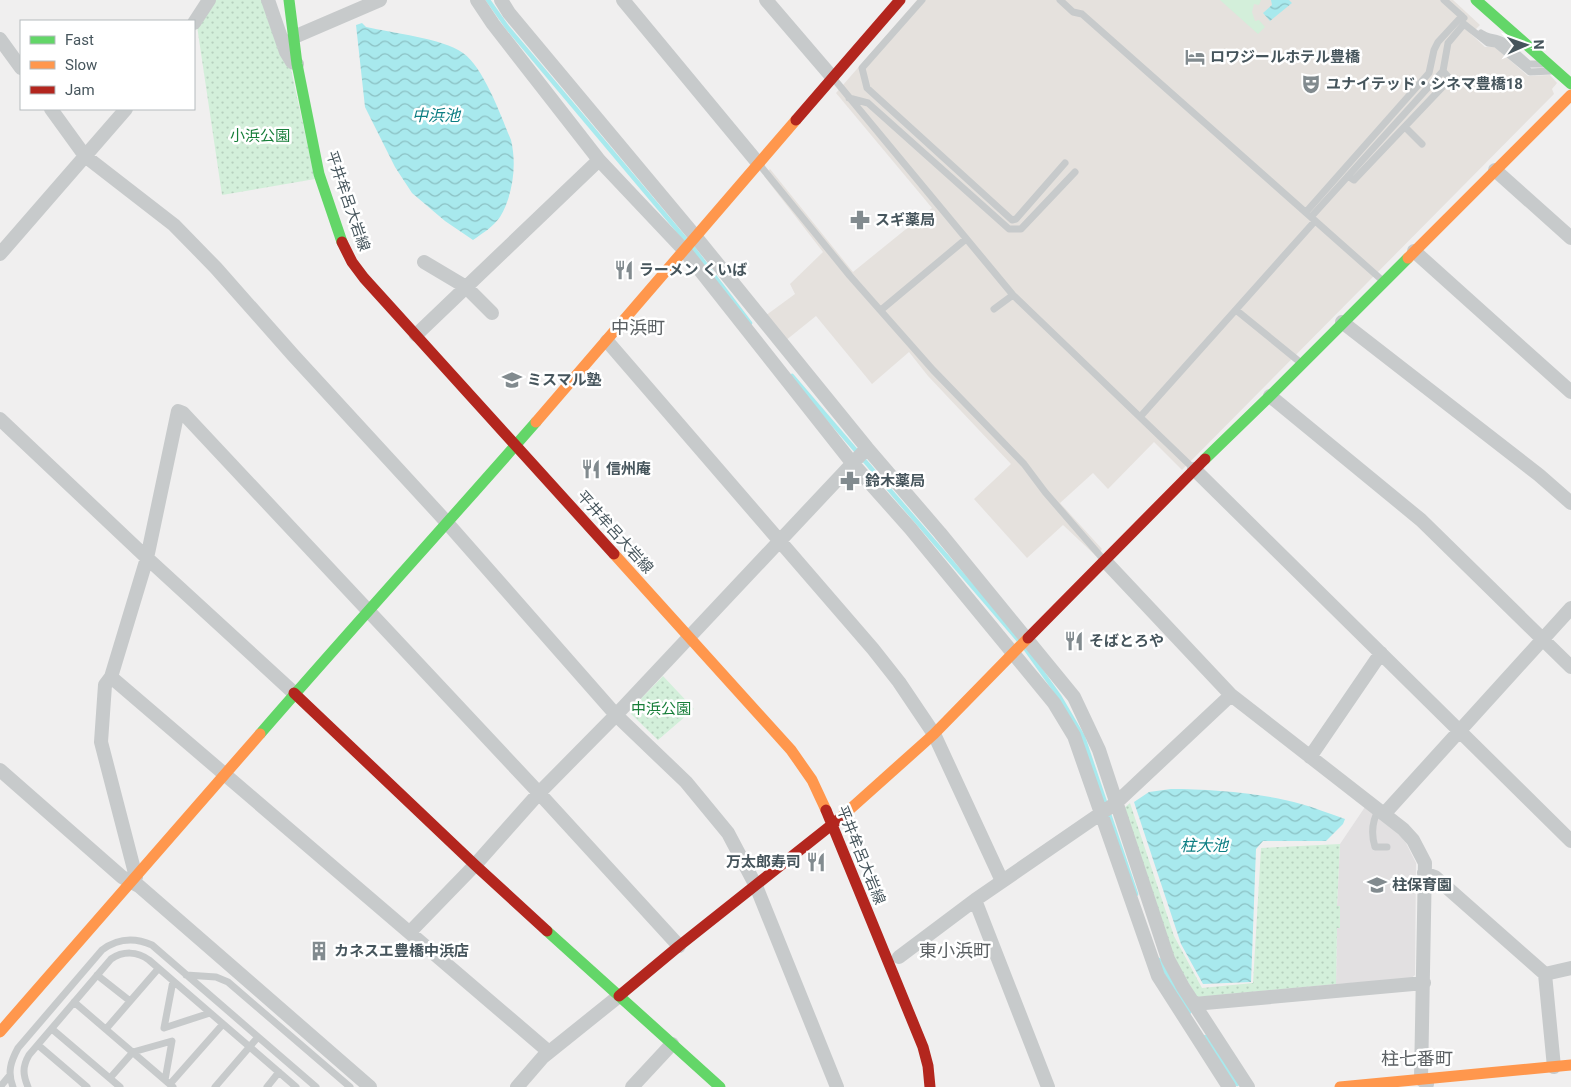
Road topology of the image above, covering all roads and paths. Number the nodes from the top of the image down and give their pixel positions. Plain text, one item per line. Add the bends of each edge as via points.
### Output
1 (209, 0) edge
2 (268, 0) edge
3 (289, 0) edge
4 (380, 0) edge
5 (477, 0) edge
6 (502, 0) edge
7 (623, 0) edge
8 (766, 0) edge
9 (900, 0) edge
10 (922, 0) edge
11 (1060, 0) edge
12 (1444, 0) edge
13 (1476, 0) edge
14 (1462, 16) junction
15 (195, 21) edge
16 (294, 37) junction
17 (0, 39) edge
18 (297, 64) junction
19 (20, 67) edge
20 (1551, 67) junction
21 (1443, 71) junction
22 (832, 77) junction
23 (1571, 84) edge
24 (1571, 95) edge
25 (849, 98) junction
26 (52, 110) edge
27 (125, 110) edge
28 (1404, 126) junction
29 (1422, 144) dead end
30 (85, 156) junction
31 (599, 160) junction
32 (758, 163) junction
33 (1065, 164) dead end
34 (1495, 170) junction
35 (1075, 172) dead end
36 (1348, 176) junction
37 (1311, 217) junction
38 (695, 236) junction
39 (1571, 238) edge
40 (966, 239) junction
41 (684, 250) junction
42 (1414, 251) junction
43 (0, 254) edge
44 (424, 262) dead end
45 (1384, 281) junction
46 (466, 287) junction
47 (1013, 295) junction
48 (994, 308) dead end
49 (881, 310) junction
50 (1236, 310) junction
51 (492, 313) dead end
52 (1342, 322) junction
53 (416, 335) junction
54 (607, 341) junction
55 (1302, 364) junction
56 (1571, 392) edge
57 (1270, 396) junction
58 (1140, 417) junction
59 (0, 419) edge
60 (516, 444) junction
61 (867, 448) junction
62 (853, 464) junction
63 (1194, 470) junction
64 (1571, 503) edge
65 (447, 524) junction
66 (780, 542) junction
67 (147, 558) junction
68 (1105, 561) junction
69 (1571, 608) edge
70 (368, 610) junction
71 (689, 637) junction
72 (1544, 639) junction
73 (1028, 640) junction
74 (1381, 653) junction
75 (1014, 654) junction
76 (1571, 666) edge
77 (111, 677) junction
78 (294, 694) junction
79 (1230, 695) junction
80 (616, 714) junction
81 (1460, 730) junction
82 (934, 734) junction
83 (1310, 756) junction
84 (0, 770) edge
85 (226, 774) junction
86 (540, 793) junction
87 (1116, 803) junction
88 (1382, 811) junction
89 (1100, 814) junction
90 (832, 825) junction
91 (1571, 841) edge
92 (1387, 847) dead end
93 (475, 865) junction
94 (1424, 874) junction
95 (134, 880) junction
96 (1002, 881) junction
97 (756, 886) junction
98 (975, 900) junction
99 (410, 932) junction
100 (680, 946) junction
101 (899, 958) dead end
102 (1571, 968) edge
103 (158, 969) junction
104 (1545, 974) junction
105 (97, 975) junction
106 (186, 975) junction
107 (173, 981) junction
108 (1424, 983) junction
109 (619, 996) junction
110 (130, 1001) junction
111 (74, 1002) junction
112 (1194, 1004) junction
113 (210, 1013) junction
114 (223, 1024) junction
115 (52, 1029) junction
116 (106, 1029) junction
117 (0, 1032) edge
118 (258, 1037) junction
119 (672, 1044) junction
120 (38, 1045) junction
121 (250, 1047) junction
122 (132, 1052) junction
123 (549, 1052) junction
124 (1571, 1065) edge
125 (1554, 1067) junction
126 (279, 1072) junction
127 (10, 1075) junction
128 (110, 1078) junction
129 (1426, 1083) edge
130 (169, 1084) edge
131 (0, 1087) edge
132 (13, 1087) edge
133 (28, 1087) edge
134 (87, 1087) edge
135 (120, 1087) edge
136 (215, 1087) edge
137 (267, 1087) edge
138 (296, 1087) edge
139 (316, 1087) edge
140 (350, 1087) edge
141 (370, 1087) edge
142 (517, 1087) edge
143 (632, 1087) edge
144 (720, 1087) edge
145 (837, 1087) edge
146 (930, 1087) edge
147 (1048, 1087) edge
148 (1229, 1087) edge
149 (1248, 1087) edge
150 (1340, 1087) edge

1 - 15 street
2 - 18 street via 286,52
3 - 16 street, 平井牟呂大岩線
4 - 16 street
5 - 31 street
6 - 38 street via 509,13
7 - 32 street
8 - 22 street
9 - 22 street
10 - 33 lane via 862,68 867,88 1012,220
11 - 37 lane via 1073,12 1082,14
12 - 14 lane
13 - 20 street
14 - 20 lane via 1487,37 1499,38 1529,64
14 - 37 lane via 1438,42 1429,73
16 - 18 street, 平井牟呂大岩線
17 - 19 street
18 - 53 street, 平井牟呂大岩線 via 319,174 344,246 364,278
20 - 21 lane via 1530,72 1496,44 1488,43 1464,24 1448,43
20 - 23 street
21 - 28 lane
21 - 28 lane via 1450,80
22 - 25 lane
22 - 32 street
24 - 34 street
25 - 35 lane via 868,103 1008,229 1021,229
25 - 40 lane
26 - 30 street
27 - 30 street
28 - 29 lane
28 - 36 lane
28 - 36 lane via 1354,180
30 - 43 street
30 - 65 street via 174,225
31 - 41 street
31 - 46 street
32 - 38 street
32 - 49 lane
34 - 39 street
34 - 42 street
36 - 37 lane
37 - 45 lane
37 - 50 lane
38 - 41 street
38 - 61 street
40 - 47 lane
40 - 49 lane
41 - 54 street
41 - 62 street
42 - 45 street
42 - 56 street
44 - 46 street
45 - 52 street
46 - 51 street
46 - 53 street
47 - 48 lane
47 - 58 lane
49 - 68 lane via 933,370 1024,464
50 - 55 lane
50 - 58 lane
52 - 55 street
52 - 64 street
53 - 60 street, 平井牟呂大岩線
54 - 60 street
54 - 66 street
55 - 57 street
57 - 63 street
57 - 72 street via 1421,520
58 - 63 lane
59 - 67 street
60 - 65 street
60 - 71 street, 平井牟呂大岩線
61 - 62 street
61 - 73 street
62 - 66 street
62 - 75 street
63 - 68 street
63 - 74 street
65 - 70 street
65 - 80 street
66 - 71 street
66 - 82 street via 874,649
67 - 70 street via 178,411
67 - 77 street
67 - 78 street
68 - 73 street
68 - 79 street
69 - 72 street
70 - 78 street
70 - 86 street
71 - 80 street
71 - 90 street, 平井牟呂大岩線 via 784,741 811,778
72 - 76 street
72 - 81 street
73 - 75 street
73 - 87 street via 1074,697 1099,750
74 - 81 street
74 - 83 street
75 - 82 street
75 - 89 street via 1054,703 1074,736
77 - 85 street
77 - 95 street via 105,685 101,742
78 - 85 street
78 - 93 street
79 - 83 street
79 - 87 street
80 - 86 street
80 - 97 street via 686,782 728,833
81 - 88 street
81 - 91 street
82 - 90 street
82 - 96 street
83 - 88 street
84 - 95 street via 122,877
85 - 95 street
85 - 99 street
86 - 93 street
86 - 100 street
87 - 89 street
87 - 112 street via 1168,959
88 - 92 lane via 1374,818 1372,838 1374,847
88 - 94 street via 1413,840 1425,863
89 - 96 street
89 - 148 street via 1158,976
90 - 97 street
90 - 146 street, 平井牟呂大岩線 via 923,1047
93 - 99 street
93 - 109 street
94 - 104 street via 1435,877
94 - 108 street
95 - 117 street
95 - 141 street
96 - 98 street
97 - 100 street
97 - 145 street
98 - 101 street
98 - 147 street
99 - 123 street
100 - 109 street
102 - 104 street
103 - 105 lane via 140,954 123,954 111,959
103 - 107 lane
103 - 110 lane
104 - 125 street
105 - 110 lane
105 - 111 lane
106 - 118 lane
106 - 127 lane via 140,940 117,941 109,945 18,1048
106 - 140 lane via 216,977 228,982
107 - 113 lane
107 - 113 lane via 164,1028
108 - 112 street
108 - 129 street
109 - 119 street
109 - 123 street
110 - 116 lane
111 - 115 lane
111 - 116 lane
112 - 149 street
113 - 114 lane
114 - 121 lane
114 - 130 lane
115 - 120 lane
115 - 128 lane
116 - 122 lane
118 - 121 lane
118 - 139 lane
119 - 143 street
119 - 144 street
120 - 133 lane via 24,1065
120 - 134 lane
121 - 126 lane
121 - 136 lane
122 - 128 lane
122 - 130 lane
122 - 130 lane via 172,1041
123 - 142 street
124 - 125 street
125 - 129 street
126 - 137 lane
126 - 138 lane
127 - 131 lane
127 - 132 lane
128 - 135 lane
129 - 150 street

